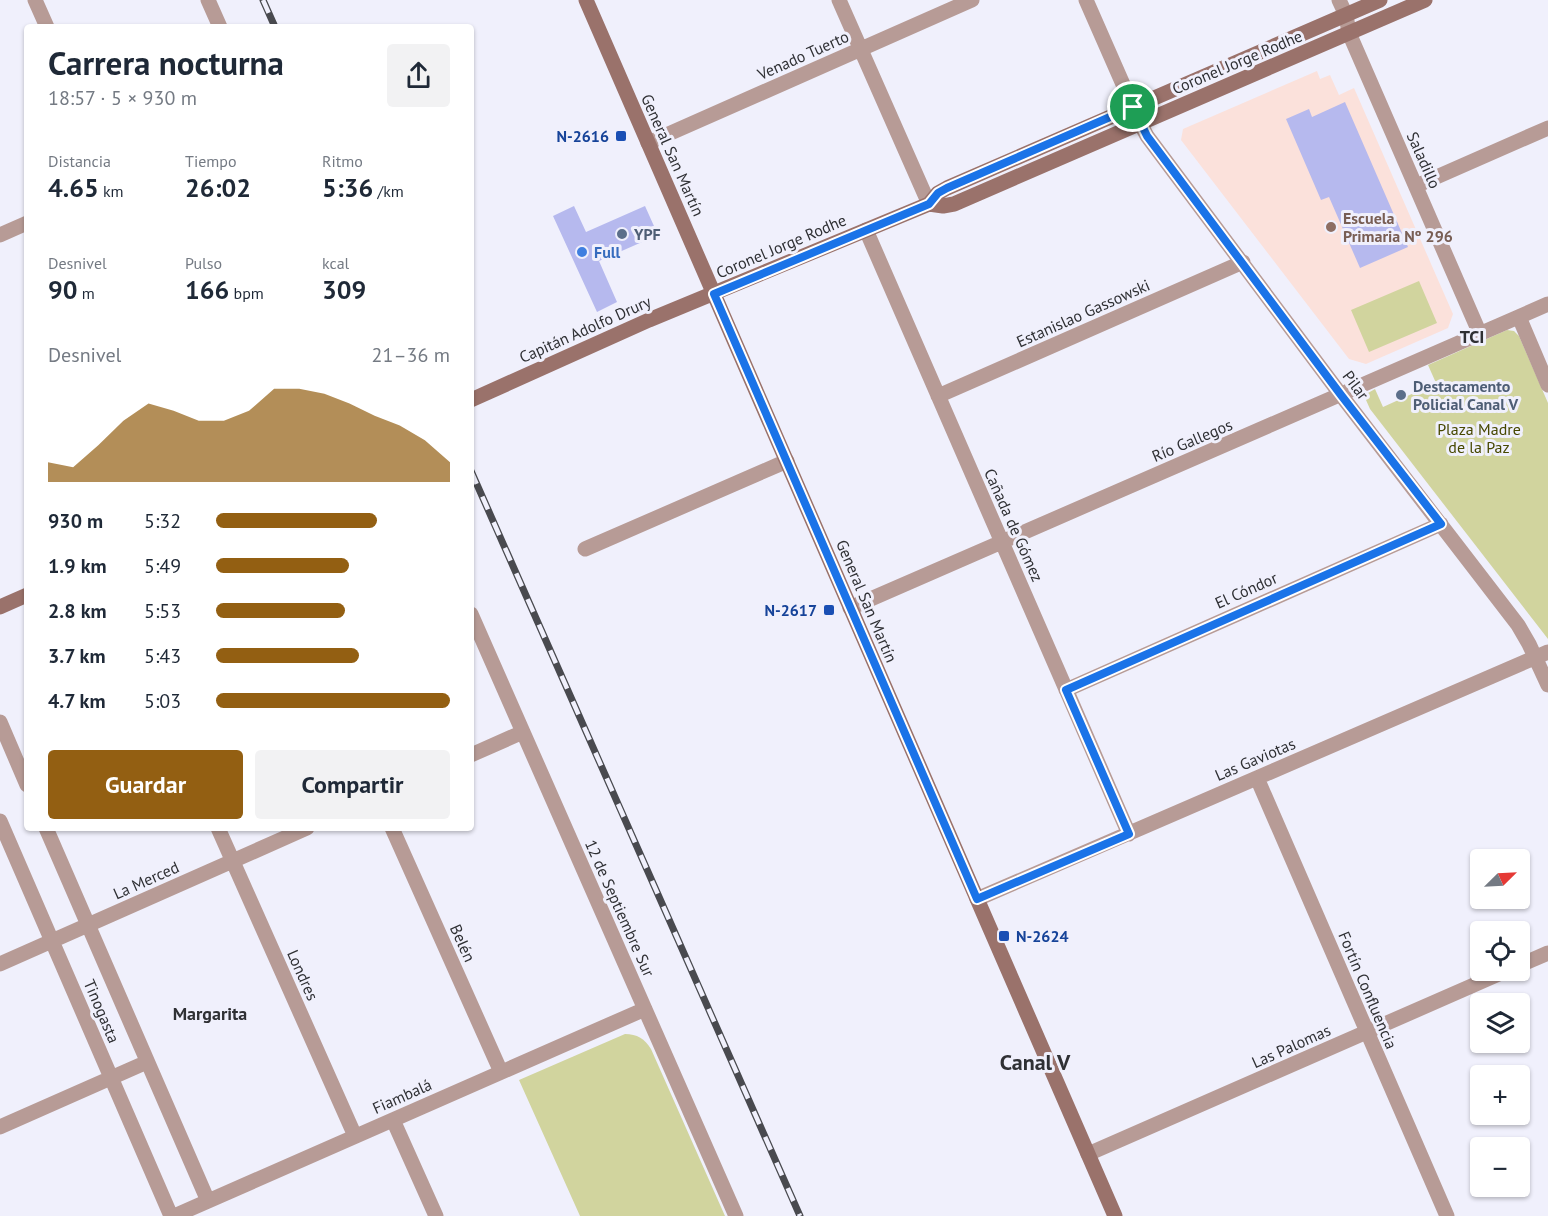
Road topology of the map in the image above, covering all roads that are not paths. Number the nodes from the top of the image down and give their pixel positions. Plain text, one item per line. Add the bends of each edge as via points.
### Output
1 (35, 0) edge
2 (208, 0) edge
3 (586, 0) edge
4 (839, 0) edge
5 (972, 0) edge
6 (1086, 0) edge
7 (1339, 0) edge
8 (1380, 0) edge
9 (1425, 0) edge
10 (1346, 15) junction
11 (46, 24) edge
12 (219, 24) edge
13 (1349, 33) junction
14 (861, 49) junction
15 (1133, 107) junction
16 (1140, 123) junction
17 (1548, 128) edge
18 (648, 143) junction
19 (1416, 186) junction
20 (929, 204) junction
21 (24, 224) edge
22 (866, 230) junction
23 (0, 235) edge
24 (1243, 262) junction
25 (714, 294) junction
26 (1548, 304) edge
27 (1519, 317) junction
28 (1480, 334) junction
29 (1548, 385) edge
30 (1341, 395) junction
31 (938, 396) junction
32 (474, 399) edge
33 (787, 461) junction
34 (1441, 524) junction
35 (1002, 542) junction
36 (585, 549) dead end
37 (24, 596) edge
38 (0, 607) edge
39 (850, 608) junction
40 (474, 621) edge
41 (1542, 655) edge
42 (1548, 685) edge
43 (1066, 690) junction
44 (0, 722) edge
45 (523, 732) junction
46 (474, 754) edge
47 (24, 778) edge
48 (1257, 778) junction
49 (0, 821) edge
50 (47, 831) edge
51 (219, 831) edge
52 (300, 831) edge
53 (393, 831) edge
54 (1129, 834) junction
55 (233, 861) junction
56 (977, 899) junction
57 (88, 925) junction
58 (52, 941) junction
59 (1548, 953) edge
60 (1530, 961) edge
61 (0, 964) edge
62 (1483, 981) edge
63 (645, 1009) junction
64 (1367, 1032) junction
65 (147, 1062) junction
66 (501, 1072) junction
67 (111, 1078) junction
68 (393, 1120) junction
69 (0, 1127) edge
70 (356, 1136) junction
71 (1088, 1154) junction
72 (208, 1201) junction
73 (172, 1216) edge
74 (436, 1216) edge
75 (736, 1216) edge
76 (1115, 1216) edge
77 (1447, 1216) edge

1 - 11 street
2 - 12 street
3 - 18 main road, General San Martín
4 - 14 street
5 - 14 street, Venado Tuerto
6 - 15 street, Pilar
7 - 10 street, Saladillo
8 - 10 main road, Coronel Jorge Rodhe
9 - 13 main road, Coronel Jorge Rodhe
10 - 13 street, Saladillo
10 - 15 main road, Coronel Jorge Rodhe
13 - 16 main road, Coronel Jorge Rodhe
13 - 19 street, Saladillo
14 - 18 street, Venado Tuerto
14 - 20 street
15 - 16 street, Pilar
15 - 20 main road, Coronel Jorge Rodhe via 947,188
16 - 20 main road, Coronel Jorge Rodhe via 954,204
16 - 24 street, Pilar
17 - 19 street
18 - 25 main road, General San Martín
19 - 28 street, Saladillo
20 - 22 main road, Coronel Jorge Rodhe
21 - 23 street
22 - 25 main road, Coronel Jorge Rodhe
22 - 31 street, Cañada de Gómez
24 - 30 street, Pilar
24 - 31 street, Estanislao Gassowski
25 - 32 main road, Capitán Adolfo Drury
25 - 33 main road, General San Martín
26 - 27 street, Río Gallegos
27 - 28 street, Río Gallegos
27 - 29 street
28 - 30 street, Río Gallegos
30 - 34 street, Pilar
30 - 35 street, Río Gallegos
31 - 35 street, Cañada de Gómez
33 - 36 street
33 - 39 main road, General San Martín
34 - 41 street, Pilar
34 - 43 street, El Cóndor
35 - 39 street, Río Gallegos
35 - 43 street, Cañada de Gómez
37 - 38 main road
39 - 56 main road, General San Martín
40 - 45 street, 12 de Septiembre Sur
41 - 42 street, Pilar
41 - 48 street, Las Gaviotas
43 - 54 street, Cañada de Gómez
44 - 47 street
45 - 46 street
45 - 63 street, 12 de Septiembre Sur
48 - 54 street, Las Gaviotas
48 - 64 street, Fortín Confluencia
49 - 58 street, Tinogasta
50 - 57 street, Tinogasta
51 - 55 street, Londres
52 - 55 street, La Merced
53 - 66 street, Belén
54 - 56 street, Las Gaviotas
55 - 57 street, La Merced
55 - 70 street, Londres
56 - 71 main road, General San Martín
57 - 58 street, La Merced
57 - 65 street, Tinogasta
58 - 61 street, La Merced
58 - 67 street, Tinogasta
59 - 60 street
62 - 64 street, Las Palomas
63 - 66 street, Fiambalá
63 - 75 street, 12 de Septiembre Sur
64 - 71 street, Las Palomas
64 - 77 street, Fortín Confluencia
65 - 67 street
65 - 72 street, Tinogasta
66 - 68 street, Fiambalá
67 - 69 street
67 - 73 street, Tinogasta
68 - 70 street, Fiambalá
68 - 74 street
70 - 72 street, Fiambalá
71 - 76 main road, General San Martín
72 - 73 street, Fiambalá

